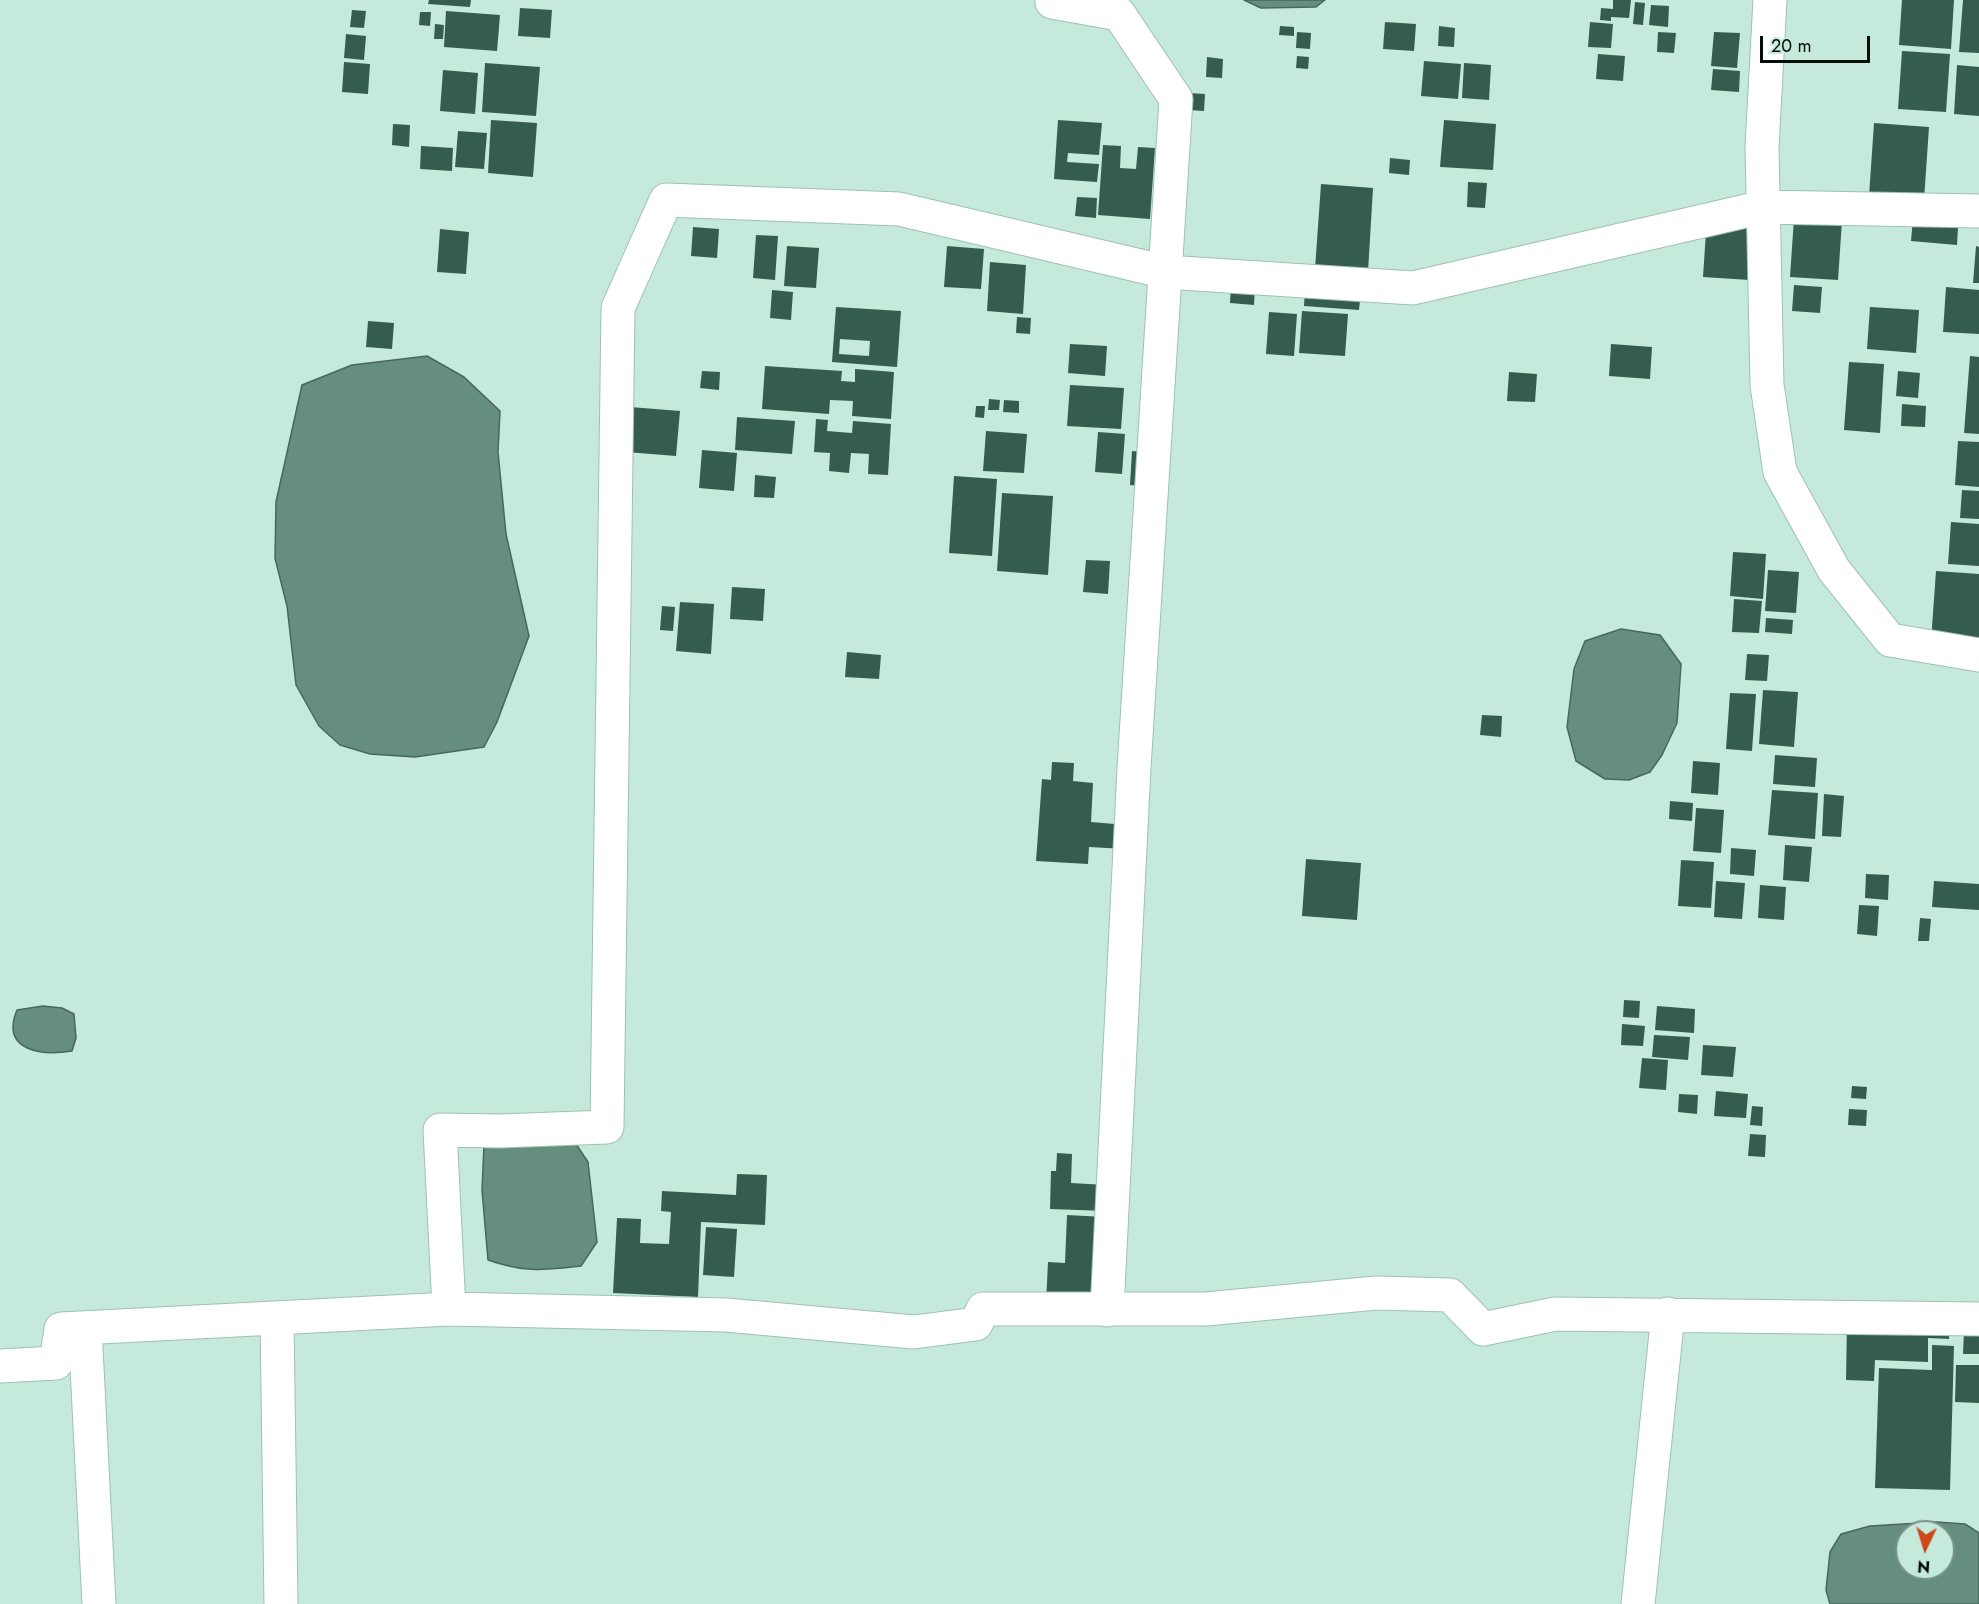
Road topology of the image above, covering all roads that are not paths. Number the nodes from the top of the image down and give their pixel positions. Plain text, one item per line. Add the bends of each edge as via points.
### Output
1 (1052, 0) edge
2 (1770, 0) edge
3 (1763, 207) junction
4 (1979, 211) edge
5 (1166, 272) junction
6 (1979, 655) edge
7 (449, 1309) junction
8 (1107, 1310) junction
9 (1668, 1314) junction
10 (277, 1318) junction
11 (1979, 1319) edge
12 (85, 1328) junction
13 (0, 1366) edge
14 (99, 1604) edge
15 (281, 1604) edge
16 (1638, 1604) edge

1 - 5 street via 1119,14 1176,99
2 - 3 street via 1762,147
3 - 4 street
3 - 5 street via 1413,288
3 - 6 street via 1767,385 1780,472 1834,570 1890,640
5 - 7 street via 899,209 666,200 618,308 608,1127 441,1130
5 - 8 street via 1134,768
7 - 8 street via 726,1315 914,1332 976,1323 983,1310
7 - 10 street
8 - 9 street via 1206,1309 1376,1293 1450,1295 1483,1329 1555,1314
9 - 11 street
9 - 16 street
10 - 12 street
10 - 15 street
12 - 13 street via 61,1329 56,1364
12 - 14 street

